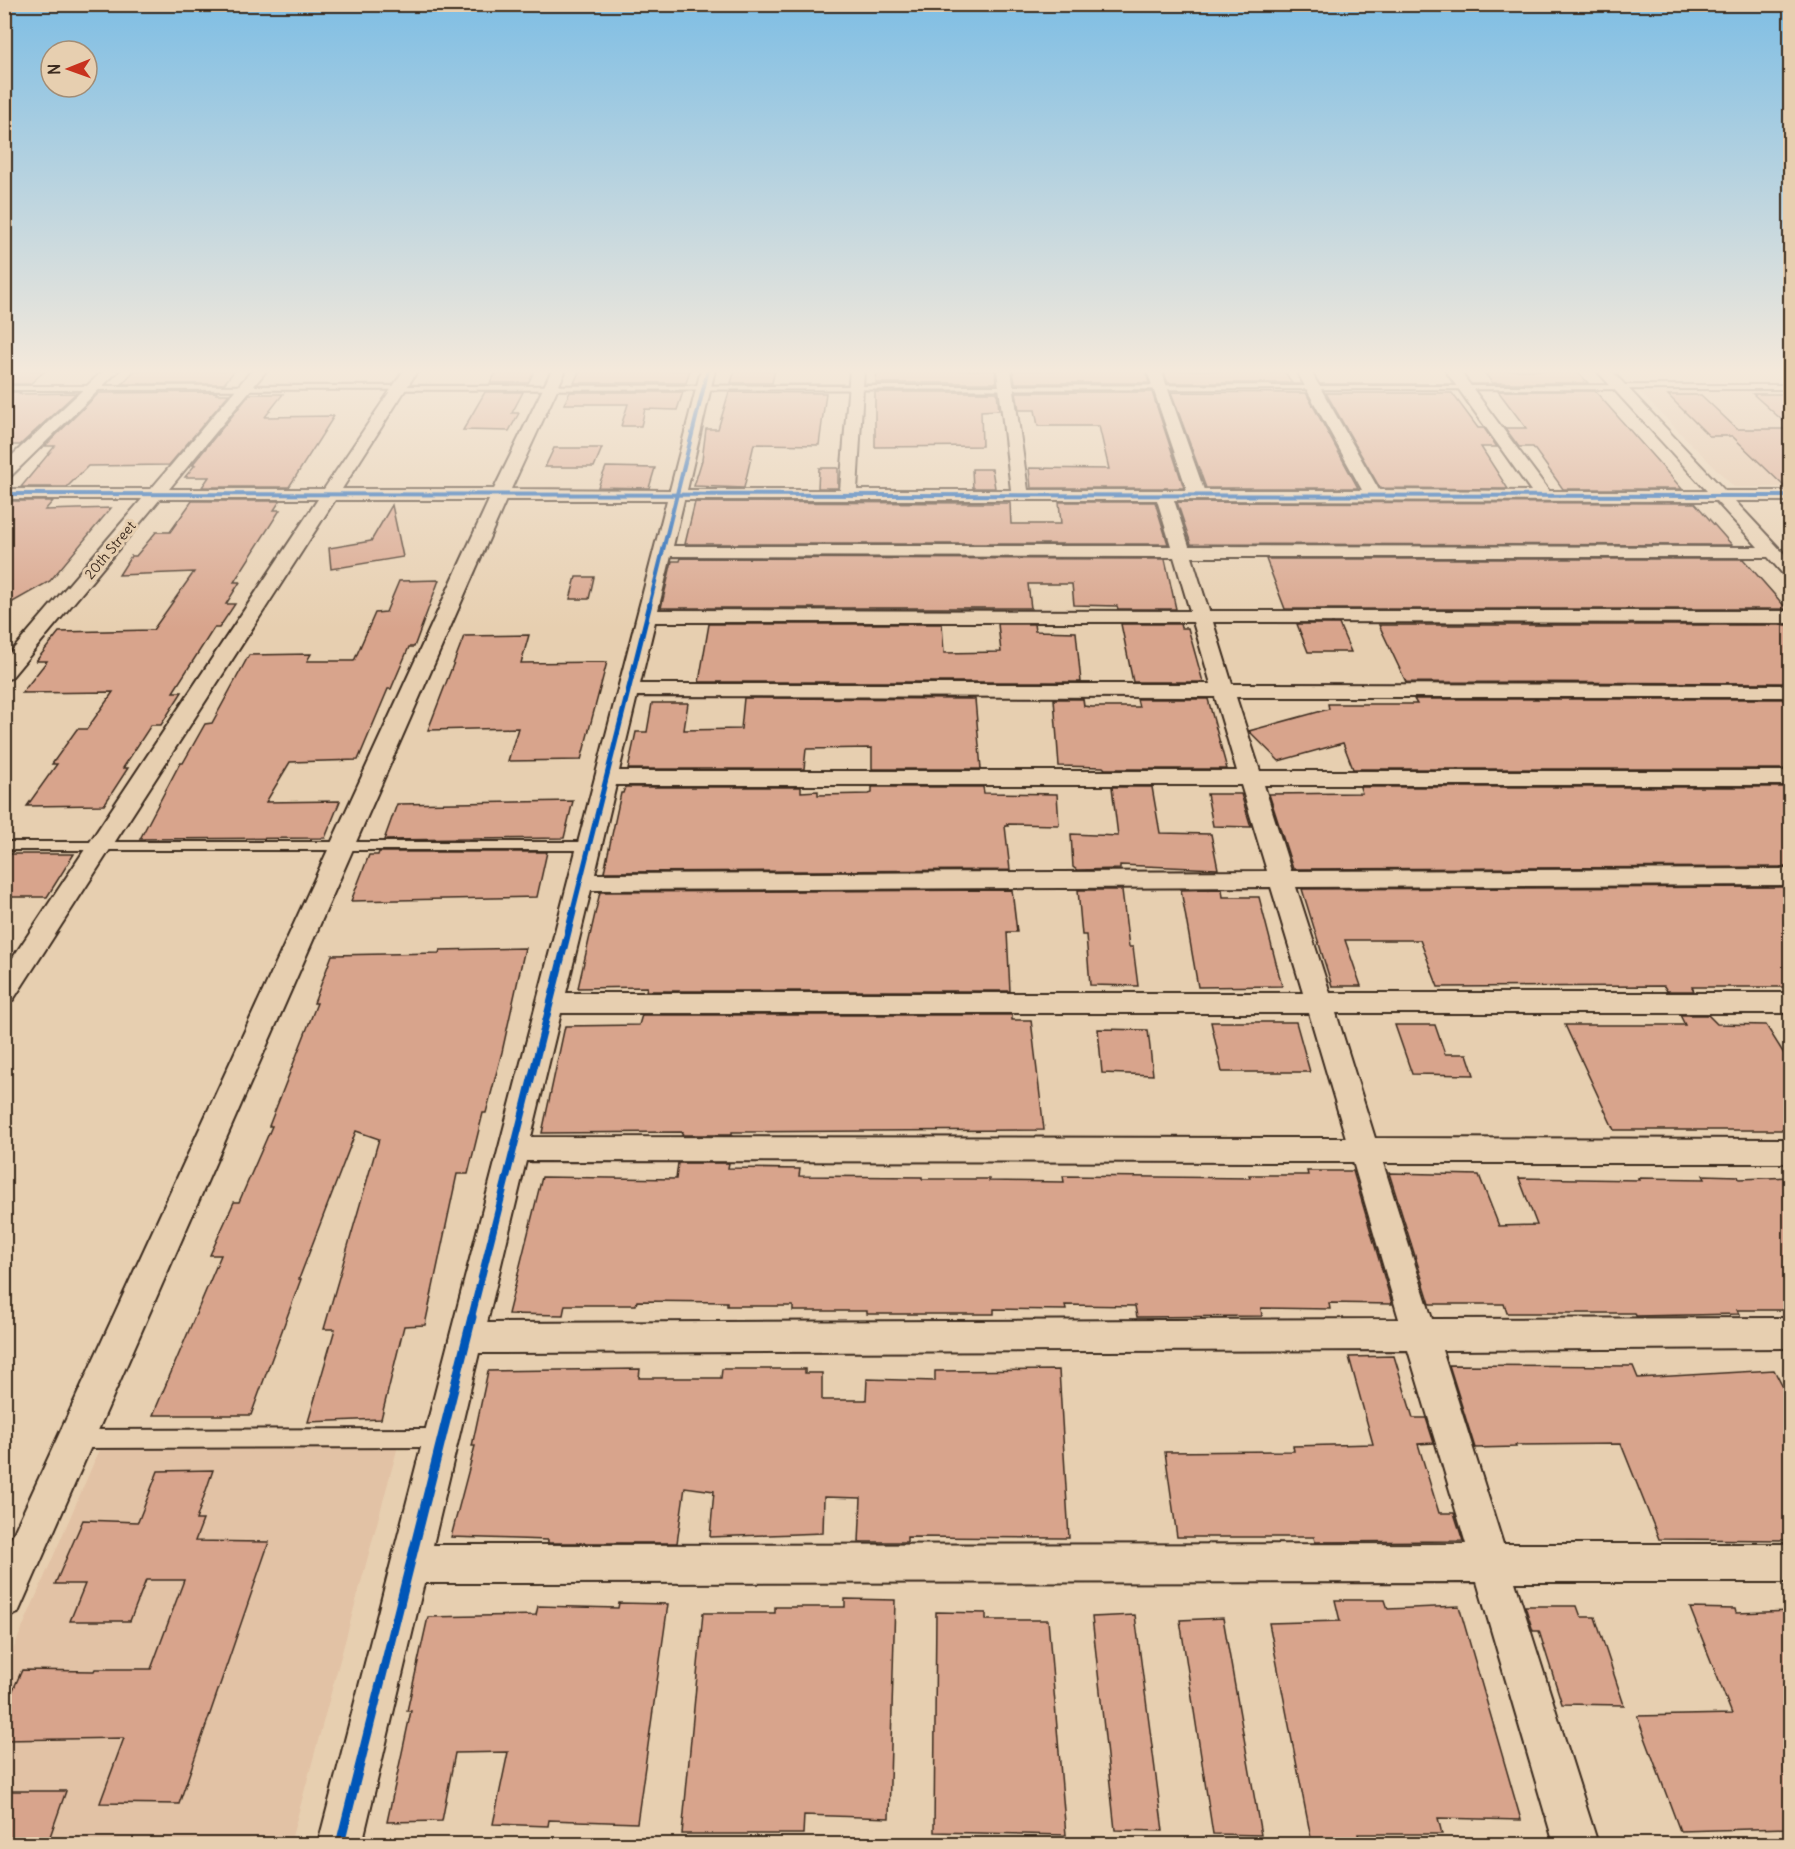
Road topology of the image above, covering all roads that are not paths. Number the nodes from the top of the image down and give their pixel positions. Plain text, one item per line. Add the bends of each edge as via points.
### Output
1 (21, 456) edge
2 (188, 456) edge
3 (354, 456) edge
4 (518, 456) edge
5 (686, 456) edge
6 (851, 456) edge
7 (1015, 456) edge
8 (1184, 456) edge
9 (1351, 456) edge
10 (1515, 456) edge
11 (1684, 456) edge
12 (4, 473) edge
13 (4, 494) edge
14 (157, 494) junction
15 (329, 494) junction
16 (500, 494) junction
17 (676, 495) junction
18 (848, 495) junction
19 (1020, 495) junction
20 (1164, 495) junction
21 (1197, 495) junction
22 (1373, 495) junction
23 (1544, 496) junction
24 (1721, 496) junction
25 (1791, 496) edge
26 (662, 551) junction
27 (1181, 551) junction
28 (1774, 552) junction
29 (1791, 570) edge
30 (646, 616) junction
31 (1201, 616) junction
32 (1791, 617) edge
33 (4, 674) edge
34 (628, 690) junction
35 (1224, 691) junction
36 (1791, 691) edge
37 (606, 778) junction
38 (1250, 778) junction
39 (1791, 778) edge
40 (4, 846) edge
41 (100, 846) junction
42 (342, 846) junction
43 (589, 846) junction
44 (1791, 877) edge
45 (1281, 879) junction
46 (580, 882) junction
47 (4, 993) edge
48 (550, 1002) junction
49 (1319, 1003) junction
50 (1791, 1003) edge
51 (513, 1149) junction
52 (1364, 1151) junction
53 (1791, 1152) edge
54 (1791, 1333) edge
55 (1420, 1334) junction
56 (466, 1338) junction
57 (441, 1438) junction
58 (76, 1439) junction
59 (1490, 1563) junction
60 (1791, 1563) edge
61 (410, 1564) junction
62 (4, 1599) edge
63 (340, 1845) edge
64 (1576, 1845) edge

1 - 12 street
2 - 14 street, 20th Street
3 - 15 street
4 - 16 street
5 - 17 street
6 - 18 street
7 - 19 street
8 - 21 street
9 - 22 street
10 - 23 street
11 - 24 street
13 - 14 street
14 - 15 street
14 - 33 street, 20th Street
15 - 16 street
15 - 41 street
16 - 17 street
16 - 42 street
17 - 18 street
17 - 26 street
18 - 19 street
19 - 20 street
20 - 21 street
20 - 27 street
21 - 22 street
22 - 23 street
23 - 24 street
24 - 25 street
24 - 28 street
26 - 27 street
26 - 30 street
27 - 28 street
27 - 31 street
28 - 29 street
30 - 31 street
30 - 34 street
31 - 32 street
31 - 35 street
34 - 35 street
34 - 37 street
35 - 36 street
35 - 38 street
37 - 38 street
37 - 43 street
38 - 39 street
38 - 45 street
40 - 41 lane
41 - 42 lane
41 - 47 street
42 - 43 lane
42 - 58 street
43 - 46 street
44 - 45 street
45 - 46 street
45 - 49 street
46 - 48 street
48 - 49 street
48 - 51 street
49 - 50 street
49 - 52 street
51 - 52 street
51 - 56 street
52 - 53 street
52 - 55 street
54 - 55 street
55 - 56 street
55 - 59 street
56 - 57 street
57 - 58 lane
57 - 61 street
58 - 62 street
59 - 60 street
59 - 61 street
59 - 64 street
61 - 63 street

